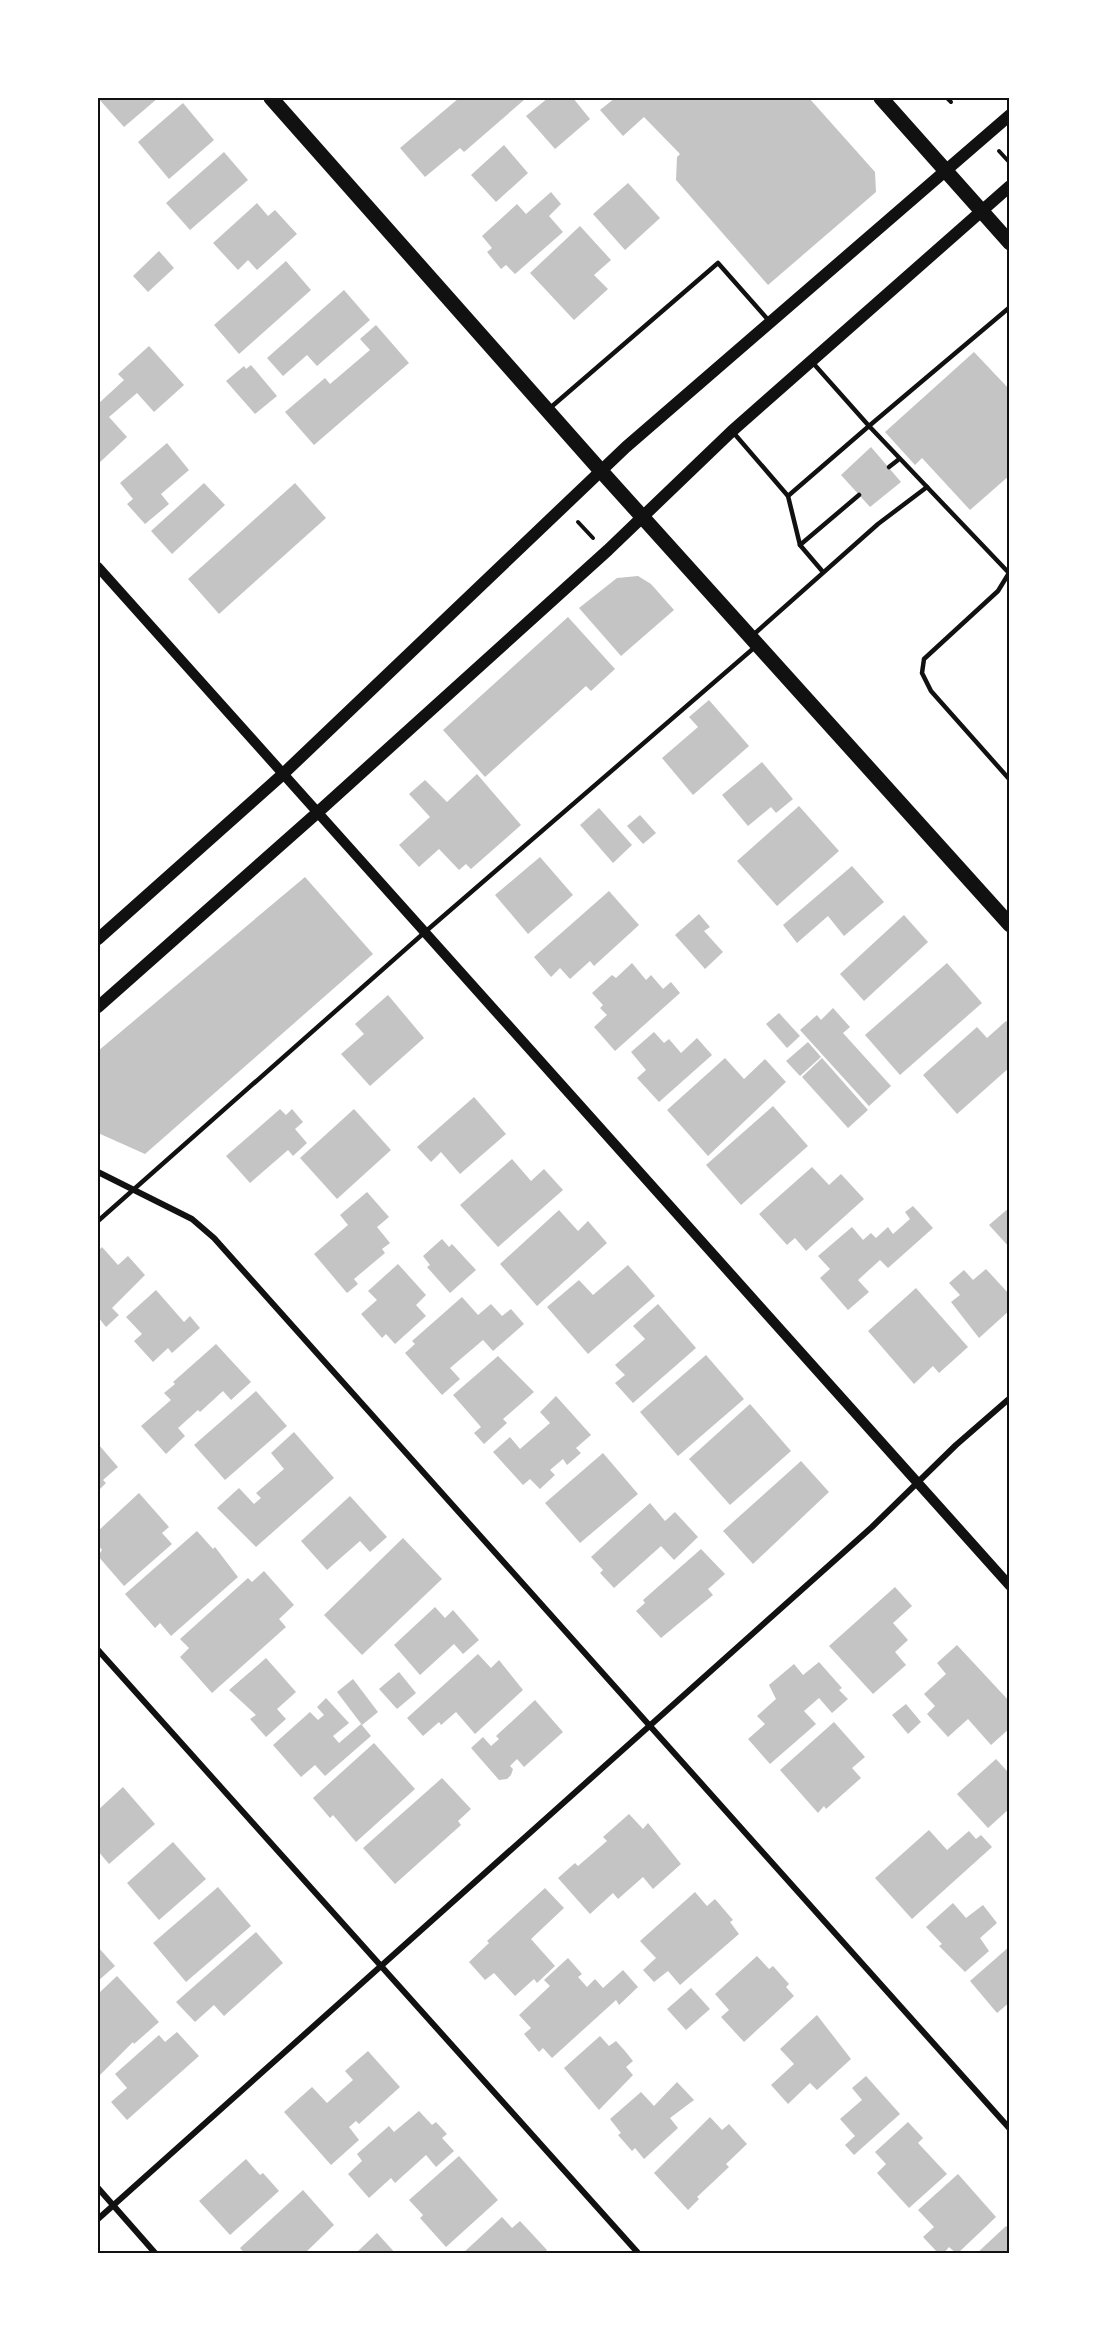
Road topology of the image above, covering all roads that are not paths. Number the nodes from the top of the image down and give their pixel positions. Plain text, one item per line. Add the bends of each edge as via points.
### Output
1 (271, 98) edge
2 (881, 98) edge
3 (1010, 115) edge
4 (944, 170) junction
5 (1010, 186) edge
6 (980, 212) junction
7 (1010, 243) edge
8 (1010, 307) edge
9 (770, 322) junction
10 (811, 361) junction
11 (548, 410) junction
12 (869, 426) junction
13 (732, 431) junction
14 (898, 460) junction
15 (889, 467) dead end
16 (601, 471) junction
17 (927, 487) junction
18 (859, 495) dead end
19 (788, 496) junction
20 (642, 515) junction
21 (800, 545) junction
22 (98, 567) edge
23 (823, 572) junction
24 (1009, 572) edge
25 (754, 641) junction
26 (282, 775) junction
27 (1010, 780) edge
28 (317, 813) junction
29 (1010, 925) edge
30 (425, 932) junction
31 (98, 939) edge
32 (98, 1007) edge
33 (98, 1172) edge
34 (135, 1190) junction
35 (98, 1221) edge
36 (1010, 1398) edge
37 (917, 1483) junction
38 (1010, 1586) edge
39 (98, 1650) edge
40 (650, 1727) junction
41 (381, 1965) junction
42 (1010, 2129) edge
43 (98, 2188) edge
44 (113, 2205) junction
45 (98, 2219) edge
46 (156, 2253) edge
47 (639, 2253) edge

1 - 11 main road
2 - 4 main road
3 - 4 main road
4 - 6 main road
4 - 9 main road
5 - 6 main road
6 - 7 main road
6 - 10 main road
8 - 12 lane
9 - 11 lane via 718,263
9 - 16 main road
10 - 12 lane
10 - 13 main road
11 - 16 main road
12 - 14 lane
12 - 19 lane
13 - 19 lane
13 - 20 main road
14 - 15 lane
14 - 17 lane
16 - 20 main road
16 - 26 main road
17 - 23 lane
17 - 24 lane
18 - 21 lane
19 - 21 lane
20 - 25 main road
20 - 28 main road
21 - 23 lane
22 - 26 street
23 - 25 lane
24 - 27 lane via 998,591 924,659 922,673 931,691
25 - 29 main road
25 - 30 lane
26 - 28 street
26 - 31 main road
28 - 30 street
28 - 32 main road
30 - 34 lane
30 - 37 street
33 - 34 street
34 - 35 lane
34 - 40 street via 192,1220 214,1239
36 - 37 street
37 - 38 street
37 - 40 street
39 - 41 street
40 - 41 street
40 - 42 street
41 - 44 street
41 - 47 street
43 - 44 street
44 - 45 street
44 - 46 street

